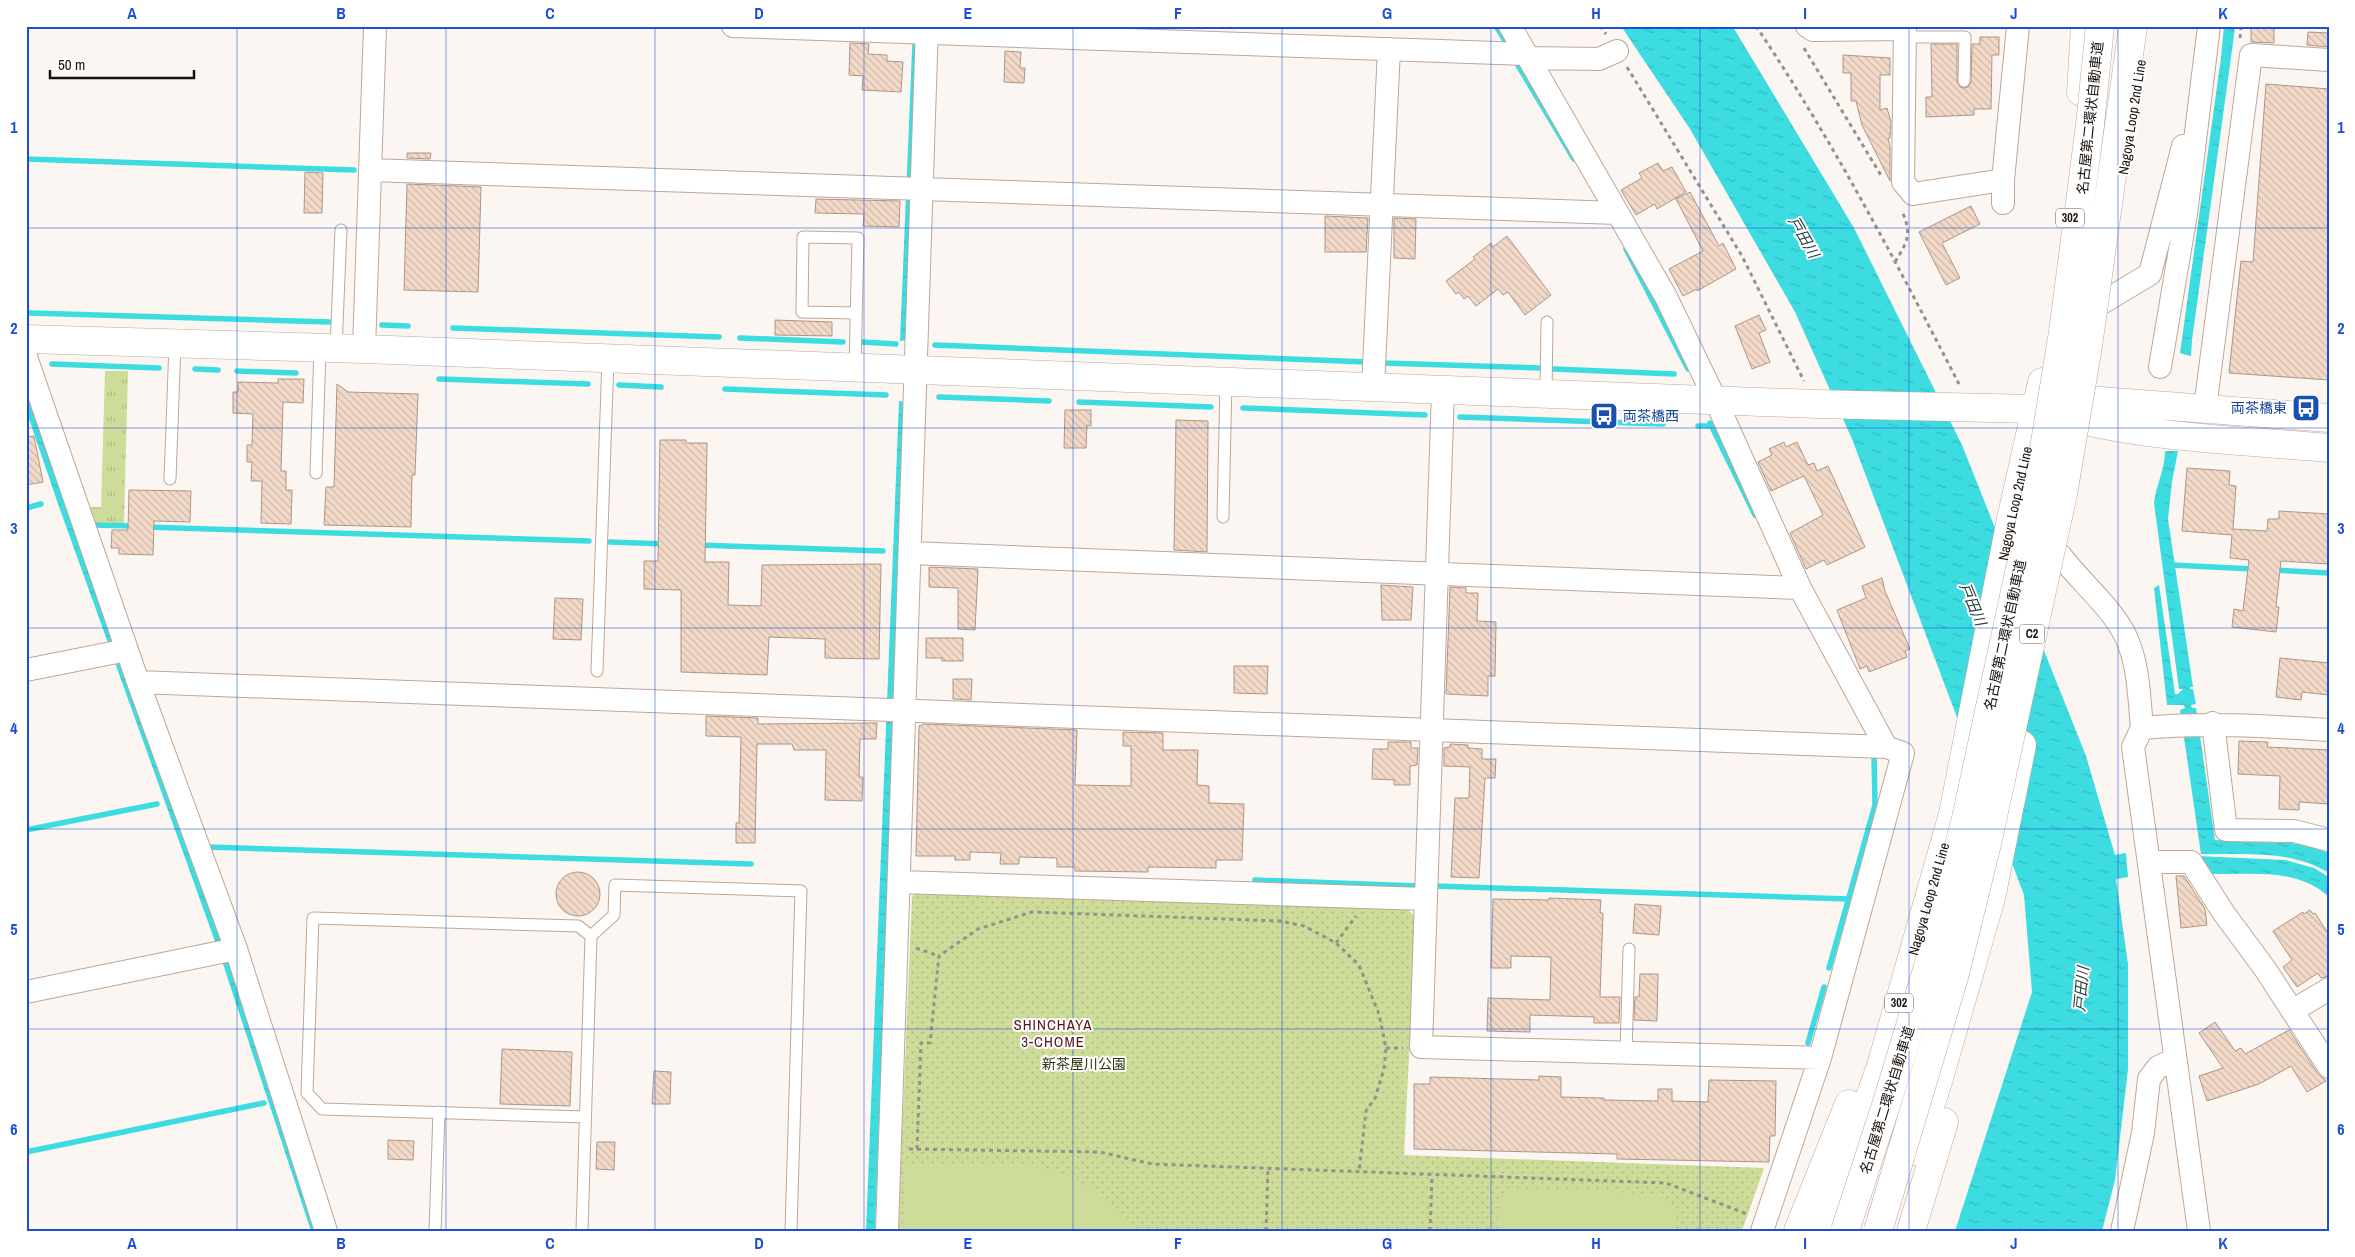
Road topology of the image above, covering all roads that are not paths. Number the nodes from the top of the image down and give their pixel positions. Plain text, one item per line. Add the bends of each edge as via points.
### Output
1 (375, 26) edge
2 (733, 26) edge
3 (1510, 26) edge
4 (2018, 26) edge
5 (2075, 26) edge
6 (2085, 26) edge
7 (2100, 26) edge
8 (2133, 26) edge
9 (2146, 26) edge
10 (2208, 26) edge
11 (921, 31) edge
12 (1905, 31) edge
13 (1806, 37) edge
14 (1389, 49) junction
15 (1617, 50) road end
16 (1527, 56) junction
17 (2207, 56) junction
18 (2329, 60) edge
19 (1964, 81) dead end
20 (2080, 103) junction
21 (370, 170) junction
22 (2003, 180) junction
23 (914, 190) junction
24 (2003, 203) dead end
25 (1382, 205) junction
26 (1617, 213) junction
27 (341, 230) dead end
28 (2100, 304) junction
29 (856, 313) junction
30 (1547, 322) dead end
31 (26, 339) edge
32 (175, 344) junction
33 (328, 348) junction
34 (364, 349) junction
35 (26, 357) edge
36 (608, 359) junction
37 (2160, 366) dead end
38 (855, 369) junction
39 (916, 371) junction
40 (1226, 382) junction
41 (1373, 388) junction
42 (1443, 390) junction
43 (1546, 394) junction
44 (1716, 401) junction
45 (2205, 408) junction
46 (2037, 409) junction
47 (2085, 411) junction
48 (2329, 418) edge
49 (2329, 448) edge
50 (316, 474) dead end
51 (170, 479) dead end
52 (1223, 518) dead end
53 (910, 553) junction
54 (2061, 556) junction
55 (1437, 574) junction
56 (1800, 588) junction
57 (118, 651) junction
58 (26, 670) edge
59 (597, 671) dead end
60 (138, 682) junction
61 (896, 710) junction
62 (2213, 723) junction
63 (2142, 728) junction
64 (2329, 730) edge
65 (1430, 731) junction
66 (1886, 747) junction
67 (2329, 840) edge
68 (2150, 862) junction
69 (900, 882) junction
70 (1425, 899) junction
71 (1918, 932) junction
72 (591, 936) junction
73 (1979, 940) junction
74 (1629, 949) dead end
75 (226, 951) junction
76 (2329, 989) edge
77 (26, 992) edge
78 (2292, 1011) junction
79 (1626, 1053) junction
80 (1820, 1058) junction
81 (2175, 1059) junction
82 (2329, 1067) edge
83 (438, 1112) junction
84 (585, 1117) junction
85 (1763, 1226) edge
86 (326, 1231) edge
87 (435, 1231) edge
88 (582, 1231) edge
89 (791, 1231) edge
90 (887, 1231) edge
91 (1798, 1231) edge
92 (1822, 1231) edge
93 (1845, 1231) edge
94 (1878, 1231) edge
95 (1890, 1231) edge
96 (1911, 1231) edge
97 (2122, 1231) edge
98 (2199, 1231) edge

1 - 21 street
2 - 11 street
3 - 16 street
4 - 22 street
5 - 20 main road
6 - 20 main road, Nagoya Loop 2nd Line / 302
7 - 93 main road, 名古屋第二環状自動車道 / C2, bridge via 2063,332 2038,485 1964,827 1888,1102
8 - 94 main road, 名古屋第二環状自動車道 / C2, bridge via 2063,494 1987,844 1954,977
9 - 28 main road, Nagoya Loop 2nd Line
10 - 17 street
11 - 14 street
11 - 23 street
12 - 13 street via 1813,30
12 - 19 lane via 1965,38
12 - 22 street via 1904,182 1914,194
14 - 16 street
14 - 25 street
15 - 16 street via 1599,58
16 - 26 street
17 - 28 street via 2150,274
17 - 37 street via 2186,214
18 - 45 street via 2250,55
20 - 46 main road, Nagoya Loop 2nd Line / 302 via 2077,175
21 - 23 street
21 - 34 street
22 - 24 street
23 - 25 street
23 - 39 street
25 - 26 street
25 - 41 street
26 - 44 street via 1666,297
27 - 33 lane
28 - 47 main road, Nagoya Loop 2nd Line
29 - 29 lane via 802,312 803,237 858,238
29 - 38 lane
30 - 43 lane
31 - 32 main road
32 - 33 main road
32 - 51 lane
33 - 34 main road
33 - 50 lane
34 - 36 main road
35 - 57 street
36 - 38 main road
36 - 59 lane
38 - 39 main road
39 - 40 main road
39 - 53 street
40 - 41 main road
40 - 52 lane
41 - 42 main road
42 - 43 main road
42 - 55 street
43 - 44 main road
44 - 46 main road
44 - 56 street
45 - 47 main road
45 - 48 main road
46 - 47 main road
46 - 71 main road, Nagoya Loop 2nd Line / 302 via 2011,519 1962,772
47 - 49 main road via 2142,431
47 - 54 main road, Nagoya Loop 2nd Line
53 - 55 street
53 - 61 street
54 - 63 street via 2109,611 2126,636 2137,668
54 - 73 main road, Nagoya Loop 2nd Line
55 - 56 street
55 - 65 street
56 - 66 street
57 - 58 street
57 - 60 street
60 - 61 street
60 - 75 street
61 - 65 street
61 - 69 street
62 - 63 street
62 - 64 street
62 - 67 street via 2226,830 2294,831
63 - 68 street via 2133,747
65 - 66 street
65 - 70 street
66 - 80 street via 1903,753
68 - 78 street via 2191,862
68 - 81 street
69 - 70 street
69 - 90 street
70 - 79 street via 1421,1047
71 - 91 main road
71 - 92 main road, Nagoya Loop 2nd Line / 302 via 1881,1066
72 - 83 lane via 578,926 313,918 307,1093 322,1109
72 - 84 lane
72 - 89 lane via 614,914 615,885 801,891
73 - 95 main road, Nagoya Loop 2nd Line
73 - 96 main road via 1950,1101
74 - 79 lane
75 - 77 street
75 - 86 street
76 - 78 street
78 - 82 street
79 - 80 street
80 - 85 street
81 - 97 street via 2158,1067 2149,1079 2143,1132
81 - 98 street
83 - 84 lane
83 - 87 lane
84 - 88 lane

